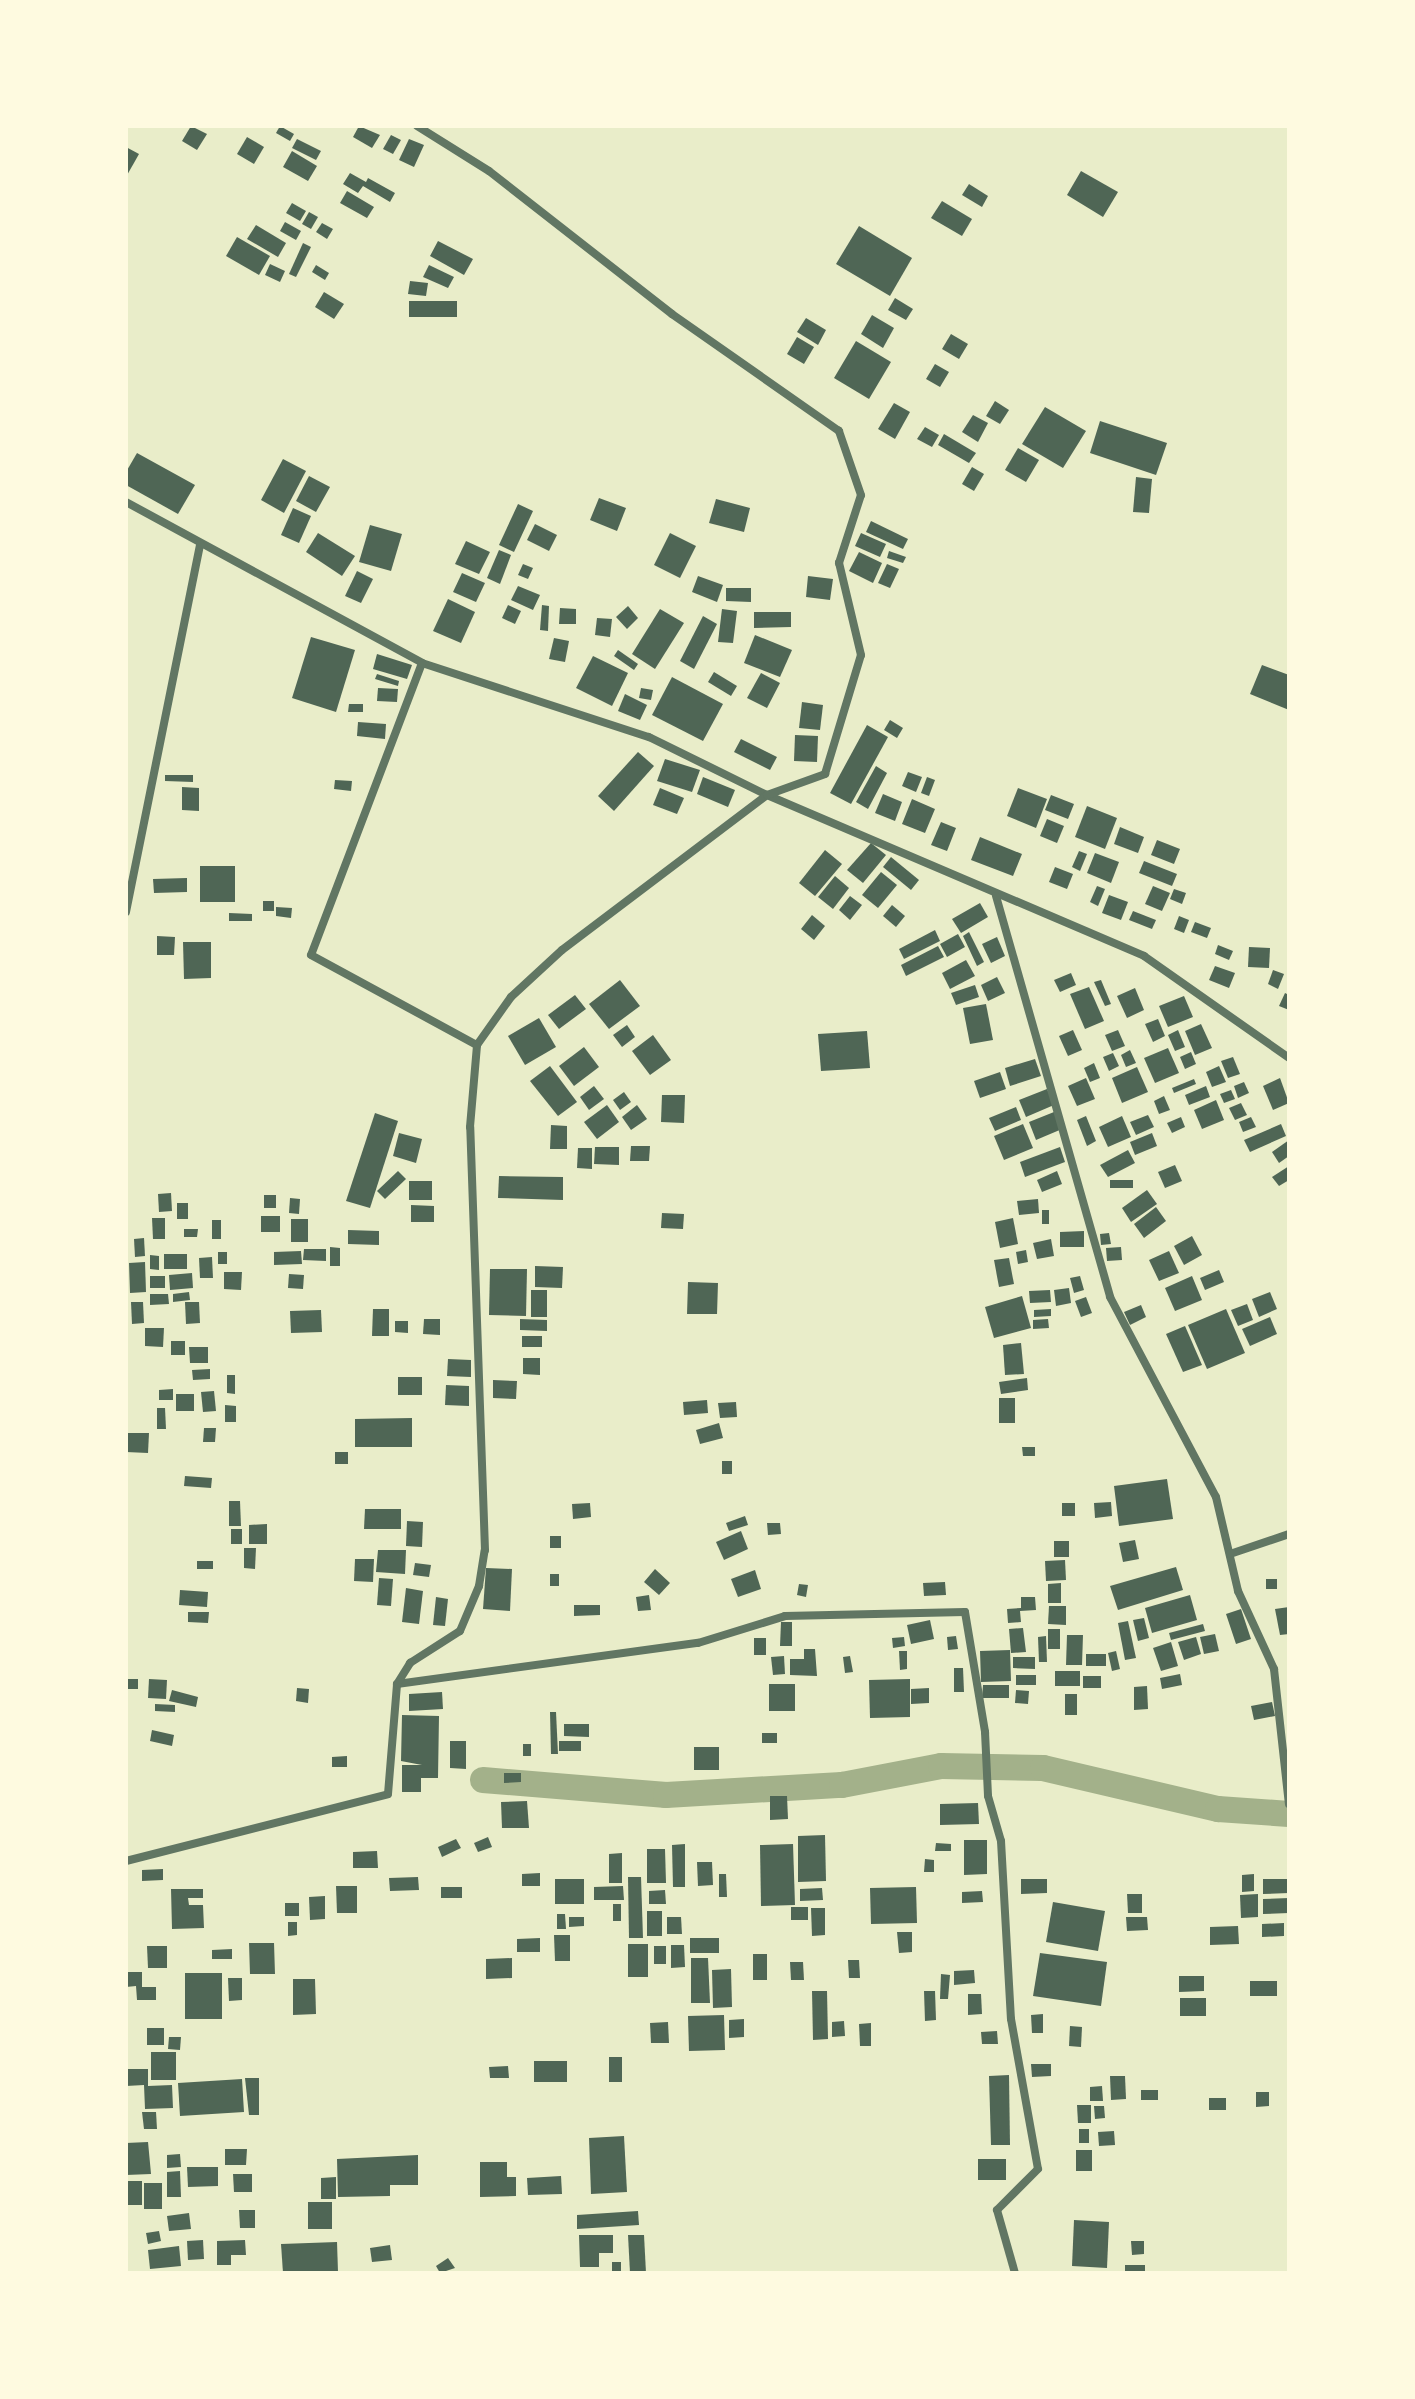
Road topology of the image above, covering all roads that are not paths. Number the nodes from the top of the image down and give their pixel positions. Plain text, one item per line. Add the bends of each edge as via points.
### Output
1 (417, 126) edge
2 (126, 502) edge
3 (200, 544) junction
4 (422, 663) junction
5 (767, 795) junction
6 (996, 896) junction
7 (126, 912) edge
8 (477, 1045) junction
9 (1289, 1058) edge
10 (1289, 1534) edge
11 (1230, 1554) junction
12 (397, 1684) junction
13 (1289, 1804) edge
14 (126, 1861) edge
15 (1015, 2273) edge

1 - 5 street via 489,171 672,314 839,431 861,495 839,563 861,655 825,774
2 - 3 street
3 - 4 street
3 - 7 street
4 - 5 street via 649,737
4 - 8 street via 311,955
5 - 6 street
5 - 8 street via 562,950 511,997
6 - 9 street via 1144,956
6 - 11 street via 1110,1297 1216,1497
8 - 12 street via 470,1127 485,1550 479,1586 460,1631 410,1663
10 - 11 street
11 - 13 street via 1238,1591 1274,1669
12 - 14 street via 388,1794
12 - 15 street via 698,1643 785,1616 965,1612 985,1732 988,1796 1001,1841 1011,2019 1038,2169 997,2210

